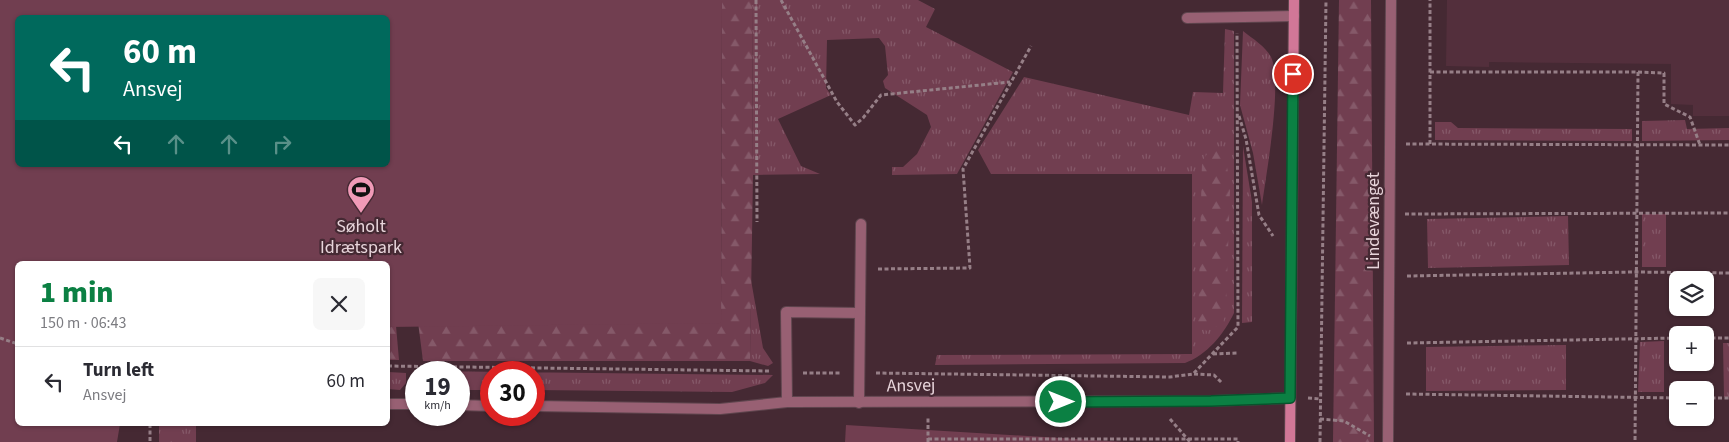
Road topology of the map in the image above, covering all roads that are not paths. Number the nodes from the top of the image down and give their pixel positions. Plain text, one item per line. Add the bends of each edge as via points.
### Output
1 (1294, 0) edge
2 (1391, 0) edge
3 (1294, 16) junction
4 (1187, 18) dead end
5 (861, 224) dead end
6 (860, 313) junction
7 (1290, 398) junction
8 (786, 402) junction
9 (859, 403) junction
10 (390, 404) edge
11 (405, 404) edge
12 (545, 406) edge
13 (1388, 441) edge
14 (1290, 442) edge

1 - 3 street
2 - 13 street, Lindevænget
3 - 4 street
3 - 7 street
5 - 6 street
6 - 8 street via 786,312
6 - 9 street
7 - 9 street, Ansvej
7 - 14 street
8 - 9 street, Ansvej
8 - 12 street, Ansvej via 720,409
10 - 11 street

